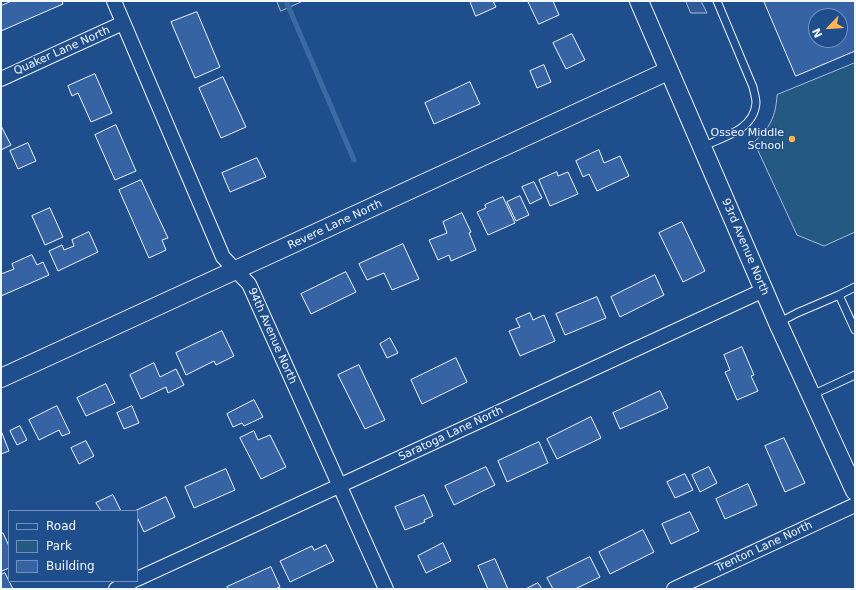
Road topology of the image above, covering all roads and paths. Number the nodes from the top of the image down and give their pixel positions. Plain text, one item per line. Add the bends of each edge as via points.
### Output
1 (114, 1) edge
2 (639, 1) edge
3 (717, 1) edge
4 (123, 23) junction
5 (668, 71) junction
6 (1, 79) edge
7 (702, 147) junction
8 (236, 270) junction
9 (855, 287) edge
10 (764, 290) junction
11 (839, 295) junction
12 (778, 323) junction
13 (855, 330) edge
14 (855, 375) edge
15 (1, 378) edge
16 (811, 395) junction
17 (340, 485) junction
18 (855, 491) edge
19 (855, 505) edge
20 (138, 579) edge
21 (131, 582) edge
22 (116, 589) edge
23 (386, 589) edge
24 (674, 589) edge

1 - 4 street, 94th Avenue North
2 - 5 street, 93rd Avenue North
3 - 7 lane via 753,87 756,102 751,119 745,126
4 - 6 street, Quaker Lane North
4 - 8 street, 94th Avenue North via 223,257
5 - 7 street, 93rd Avenue North
5 - 8 street, Revere Lane North
7 - 10 street, 93rd Avenue North
8 - 15 street, Revere Lane North
8 - 17 street, 94th Avenue North via 249,284
9 - 11 lane
10 - 12 street, 93rd Avenue North
10 - 17 street, Saratoga Lane North
11 - 12 lane
11 - 13 lane
12 - 16 street, 93rd Avenue North
14 - 16 lane
16 - 18 street, 93rd Avenue North
17 - 20 street, Saratoga Lane North
17 - 23 street, 94th Avenue North
19 - 24 street, Trenton Lane North
21 - 22 street

